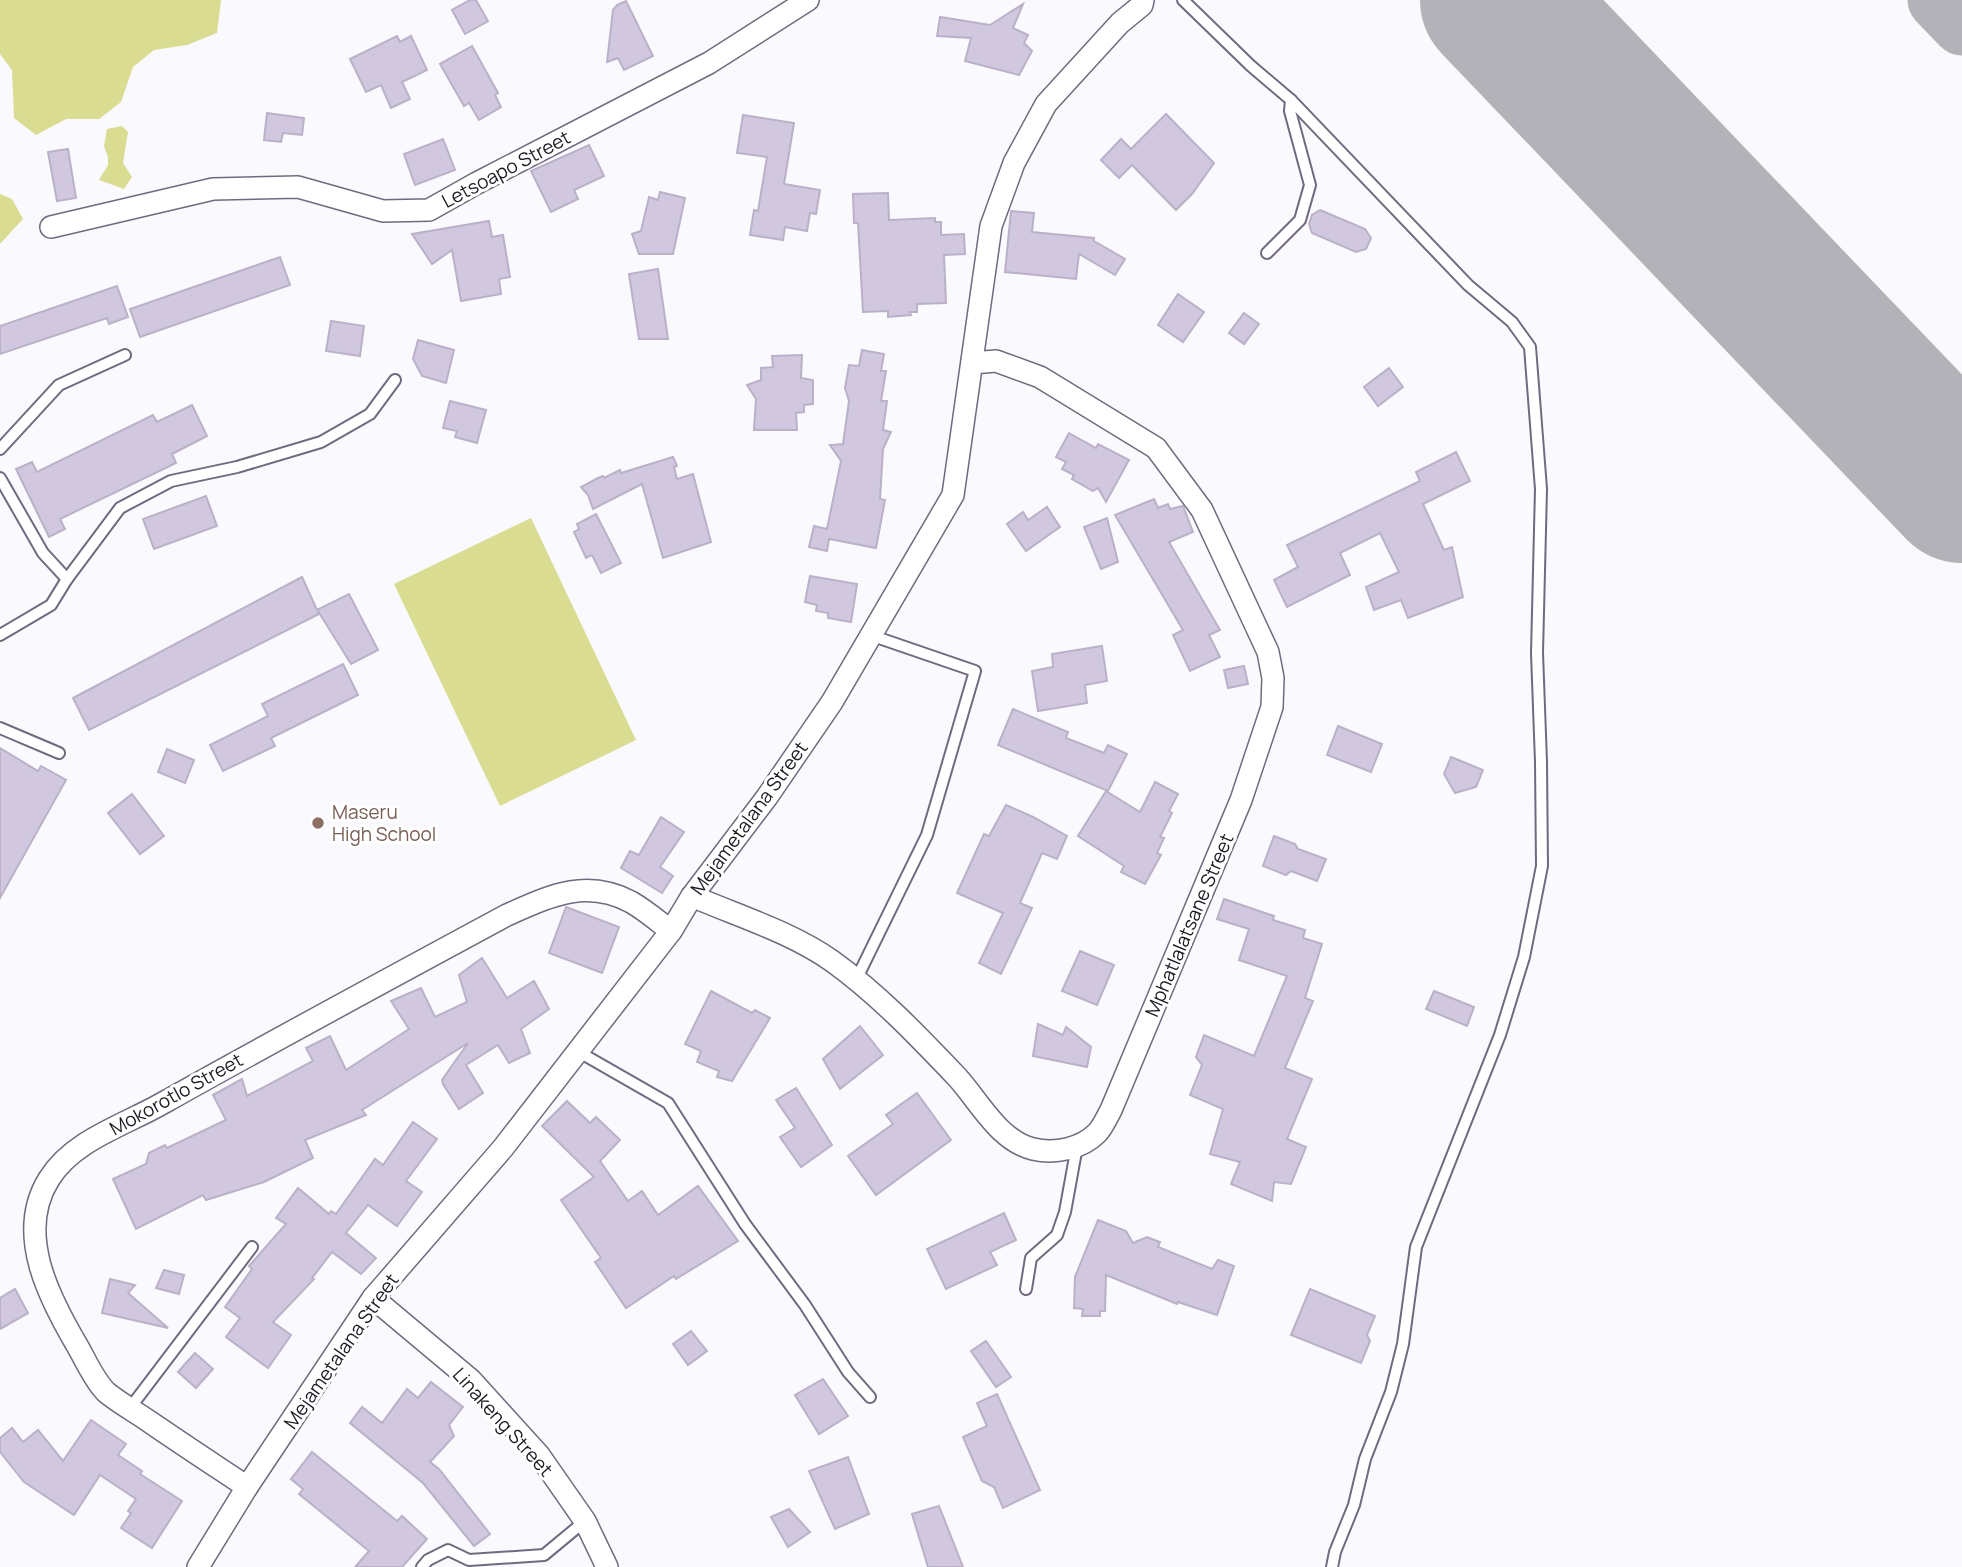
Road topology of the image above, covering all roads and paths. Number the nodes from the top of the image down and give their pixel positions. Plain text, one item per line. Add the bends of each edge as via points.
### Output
1 (808, 0) edge
2 (1143, 0) edge
3 (1183, 0) edge
4 (1291, 100) junction
5 (51, 227) dead end
6 (1267, 253) dead end
7 (125, 355) dead end
8 (972, 363) junction
9 (395, 380) dead end
10 (0, 449) edge
11 (0, 478) edge
12 (67, 579) junction
13 (0, 635) edge
14 (873, 635) junction
15 (0, 728) edge
16 (59, 753) dead end
17 (692, 896) junction
18 (671, 931) junction
19 (856, 980) junction
20 (579, 1052) junction
21 (1077, 1146) junction
22 (252, 1247) dead end
23 (1026, 1289) dead end
24 (373, 1298) junction
25 (870, 1397) dead end
26 (130, 1408) junction
27 (247, 1487) junction
28 (585, 1521) junction
29 (198, 1567) edge
30 (422, 1567) edge
31 (607, 1567) edge
32 (1332, 1567) edge

1 - 5 street, Letsoapo Street via 709,63 429,210 383,211 298,187 212,189
2 - 8 street, Mejametalana Street via 1046,104 1014,163 991,226
3 - 4 lane
4 - 6 lane via 1310,185 1300,220
4 - 32 lane via 1468,285 1512,323 1530,347 1541,489 1542,866 1524,957 1500,1035 1416,1247 1403,1344 1391,1392
7 - 10 lane via 59,385
8 - 14 street, Mejametalana Street via 953,495
8 - 21 street, Mphatlalatsane Street via 996,361 1040,377 1156,448 1202,510 1268,652 1273,678 1272,707 1241,800 1111,1110 1097,1133
9 - 12 lane via 370,414 320,442 171,481 120,508
11 - 12 lane via 43,552
12 - 13 lane via 51,605
14 - 17 street, Mejametalana Street via 767,797
14 - 19 lane via 975,671 927,835
15 - 16 lane
17 - 18 street, Mejametalana Street
17 - 19 street via 792,938
18 - 20 street, Mejametalana Street
18 - 26 street, Mokorotlo Street via 632,903 606,892 580,889 543,899 273,1041 67,1158 50,1177 38,1203 35,1227 41,1270 48,1293 89,1367 105,1391
19 - 21 street via 898,1017 1009,1138 1032,1149 1061,1152
20 - 24 street, Mejametalana Street
20 - 25 lane via 668,1103 745,1224
21 - 23 lane via 1057,1236 1031,1258
22 - 26 lane
24 - 27 street, Mejametalana Street
24 - 28 street, Linakeng Street via 471,1380 539,1454
26 - 27 street, Mokorotlo Street
27 - 29 street, Mejametalana Street
28 - 30 lane via 544,1555 469,1560 448,1550
28 - 31 street, Linakeng Street

